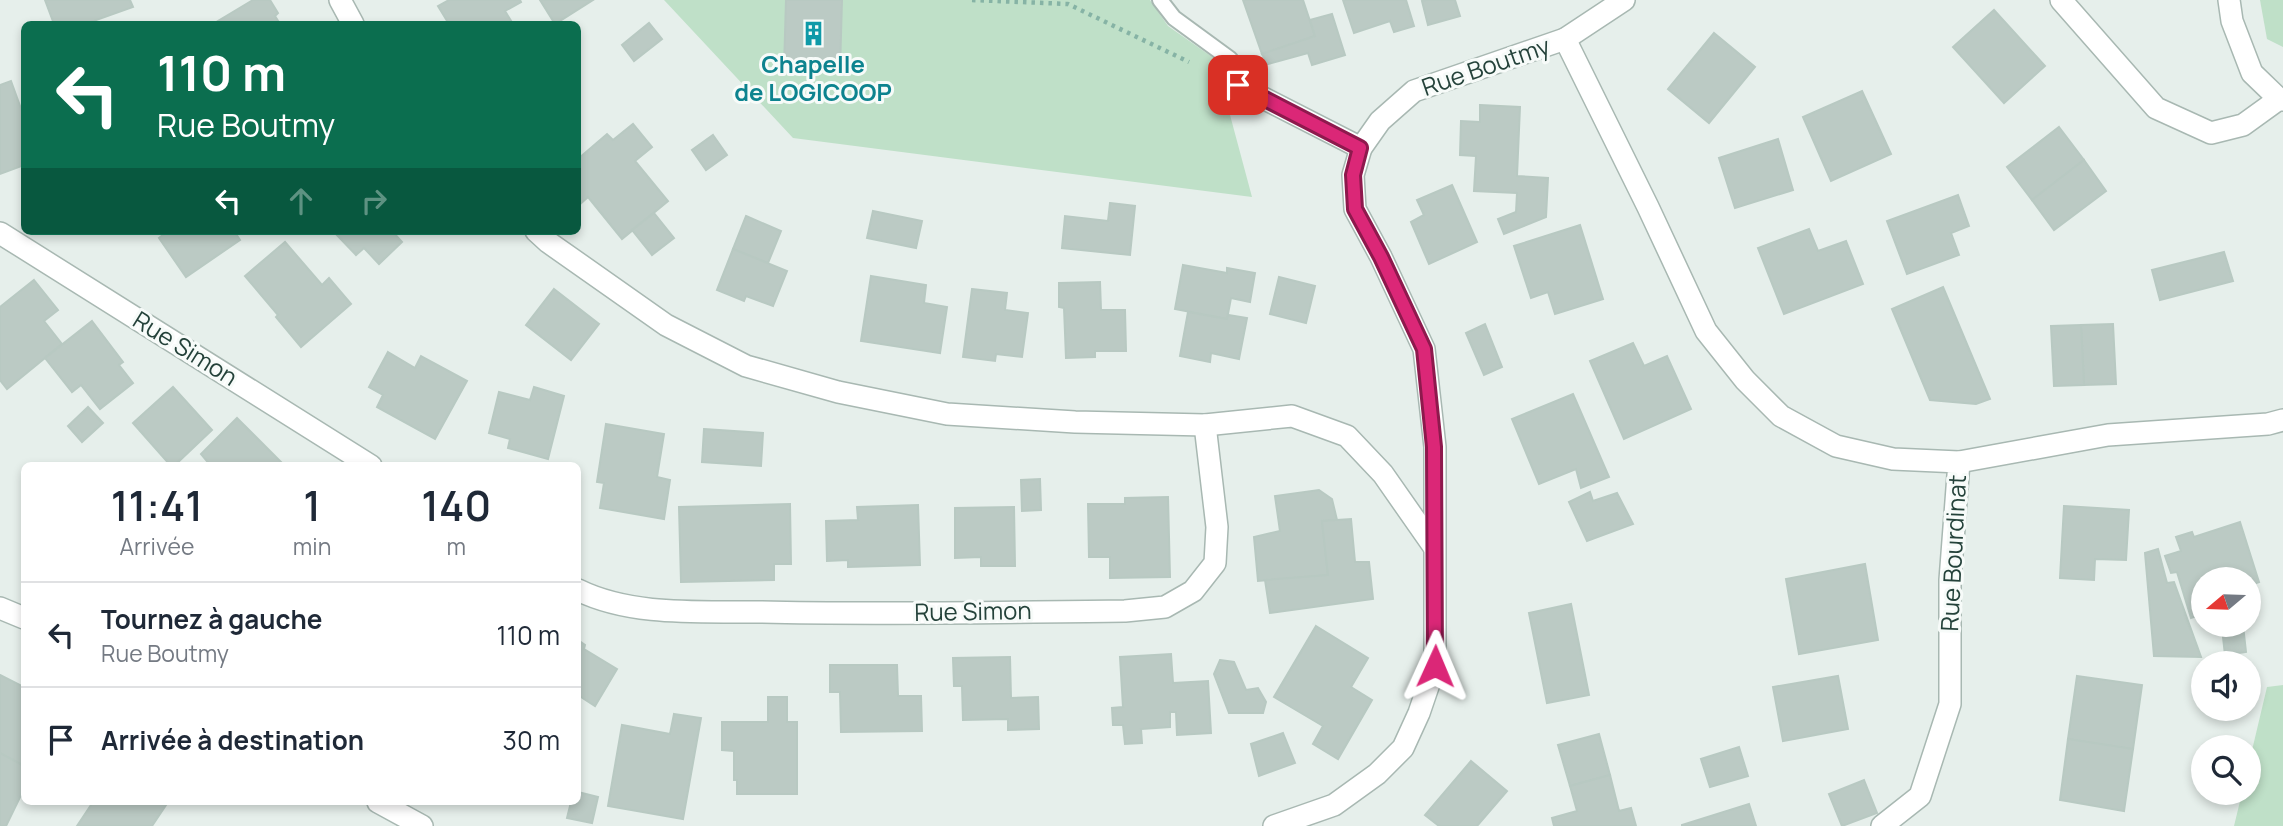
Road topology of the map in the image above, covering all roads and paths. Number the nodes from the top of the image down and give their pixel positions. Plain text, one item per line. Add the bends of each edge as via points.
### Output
1 (340, 0) edge
2 (972, 0) edge
3 (1160, 0) edge
4 (1624, 0) edge
5 (2061, 0) edge
6 (2229, 0) edge
7 (351, 21) edge
8 (1565, 39) junction
9 (1230, 81) junction
10 (2281, 99) edge
11 (1360, 148) junction
12 (0, 233) edge
13 (540, 235) edge
14 (2283, 420) edge
15 (1205, 425) junction
16 (365, 462) edge
17 (1959, 462) junction
18 (1434, 547) junction
19 (581, 592) edge
20 (0, 608) edge
21 (21, 617) edge
22 (384, 805) edge
23 (422, 826) edge
24 (1274, 826) edge
25 (1882, 826) edge

1 - 7 street
2 - 9 path via 1068,4
3 - 9 lane via 1174,18 1230,59
4 - 8 street, Rue Boutmy
5 - 10 street via 2156,108 2211,133 2243,125
6 - 10 street via 2252,73
8 - 11 street, Rue Boutmy via 1414,91 1380,121
8 - 17 street, Rue Bourdinat via 1706,331 1745,380 1781,416 1836,446 1893,458
9 - 11 street
11 - 18 street, Rue Boutmy via 1353,175 1355,209 1424,349 1434,447
12 - 16 street, Rue Simon
13 - 15 street via 666,325 746,366 838,392 947,414
14 - 17 street via 2108,435
15 - 18 street via 1293,416 1347,436 1383,474
15 - 19 street, Rue Simon via 1217,527 1215,563 1193,591 1165,607 835,614 664,610 624,605
17 - 25 street, Rue Bourdinat via 1950,580 1950,704 1920,796
18 - 24 street, Rue Boutmy via 1435,666 1403,748 1334,805
20 - 21 street
22 - 23 street

